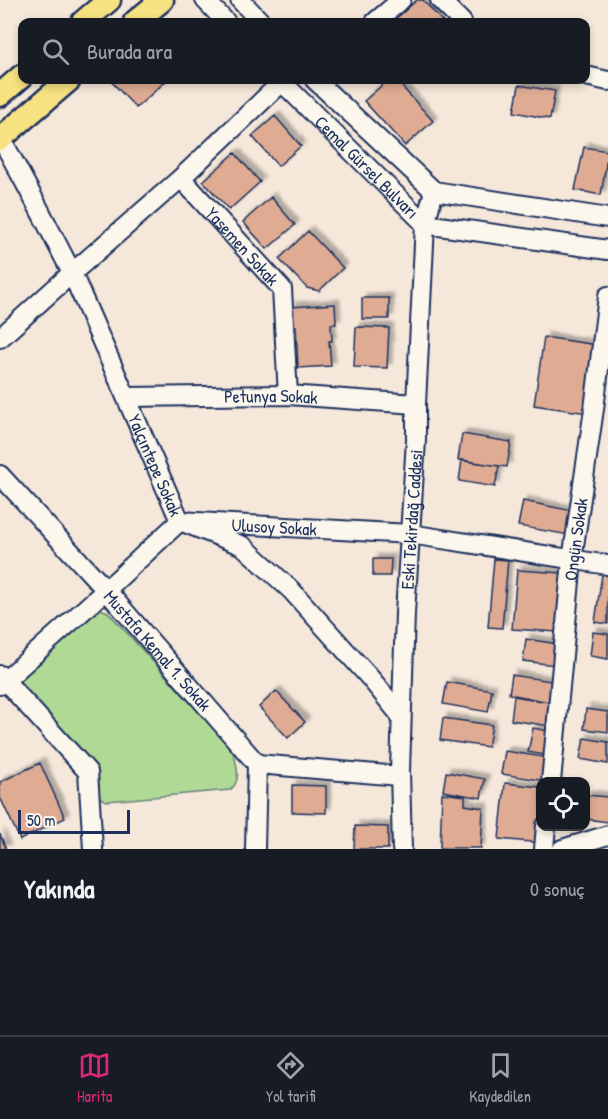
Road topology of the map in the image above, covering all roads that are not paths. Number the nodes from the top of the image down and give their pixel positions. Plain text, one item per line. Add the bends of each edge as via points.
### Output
1 (109, 0) edge
2 (162, 0) edge
3 (205, 0) edge
4 (240, 0) edge
5 (401, 0) edge
6 (440, 0) edge
7 (88, 18) edge
8 (140, 18) edge
9 (222, 18) edge
10 (257, 18) edge
11 (380, 18) edge
12 (458, 18) edge
13 (590, 77) edge
14 (18, 79) edge
15 (608, 81) edge
16 (64, 84) edge
17 (277, 84) edge
18 (285, 84) edge
19 (319, 84) edge
20 (0, 95) edge
21 (1, 139) edge
22 (181, 178) junction
23 (434, 190) junction
24 (608, 218) edge
25 (425, 224) junction
26 (608, 250) edge
27 (72, 273) junction
28 (608, 296) edge
29 (0, 338) edge
30 (288, 395) junction
31 (127, 397) junction
32 (416, 404) junction
33 (601, 410) edge
34 (0, 475) edge
35 (180, 521) junction
36 (410, 534) junction
37 (572, 560) junction
38 (608, 565) edge
39 (106, 590) junction
40 (2, 680) edge
41 (401, 716) junction
42 (257, 764) junction
43 (400, 776) junction
44 (551, 777) edge
45 (546, 831) edge
46 (608, 835) edge
47 (93, 849) edge
48 (255, 849) edge
49 (402, 849) edge
50 (544, 849) edge
51 (562, 849) edge

1 - 7 main road
2 - 8 main road
3 - 9 street
4 - 10 street
5 - 11 street
6 - 12 street
13 - 15 street
14 - 20 main road
16 - 21 main road
17 - 22 street
18 - 25 street, Cemal Gürsel Bulvarı
19 - 23 street, Cemal Gürsel Bulvarı
21 - 27 street, Yalçıntepe Sokak
22 - 27 street
22 - 30 street, Yasemen Sokak via 282,289
23 - 24 street, Cemal Gürsel Bulvarı
23 - 25 street, Eski Tekirdağ Caddesi
25 - 26 street, Cemal Gürsel Bulvarı
25 - 32 street, Eski Tekirdağ Caddesi
27 - 29 street
27 - 31 street, Yalçıntepe Sokak
28 - 33 street, Ongün Sokak
30 - 31 street, Petunya Sokak
30 - 32 street, Petunya Sokak
31 - 35 street, Yalçıntepe Sokak
32 - 36 street, Eski Tekirdağ Caddesi
33 - 37 street, Ongün Sokak
34 - 39 street, Mustafa Kemal 1. Sokak
35 - 36 street, Ulusoy Sokak
35 - 39 street
35 - 41 street, Yalçıntepe Sokak via 243,546 291,590
36 - 37 street, Ulusoy Sokak
36 - 41 street, Eski Tekirdağ Caddesi
37 - 38 street, Ulusoy Sokak
37 - 44 street, Ongün Sokak
39 - 40 street
39 - 42 street, Mustafa Kemal 1. Sokak
40 - 47 street via 88,772
41 - 43 street, Eski Tekirdağ Caddesi
42 - 43 street
42 - 48 street
43 - 49 street, Eski Tekirdağ Caddesi
45 - 50 street
46 - 51 street

